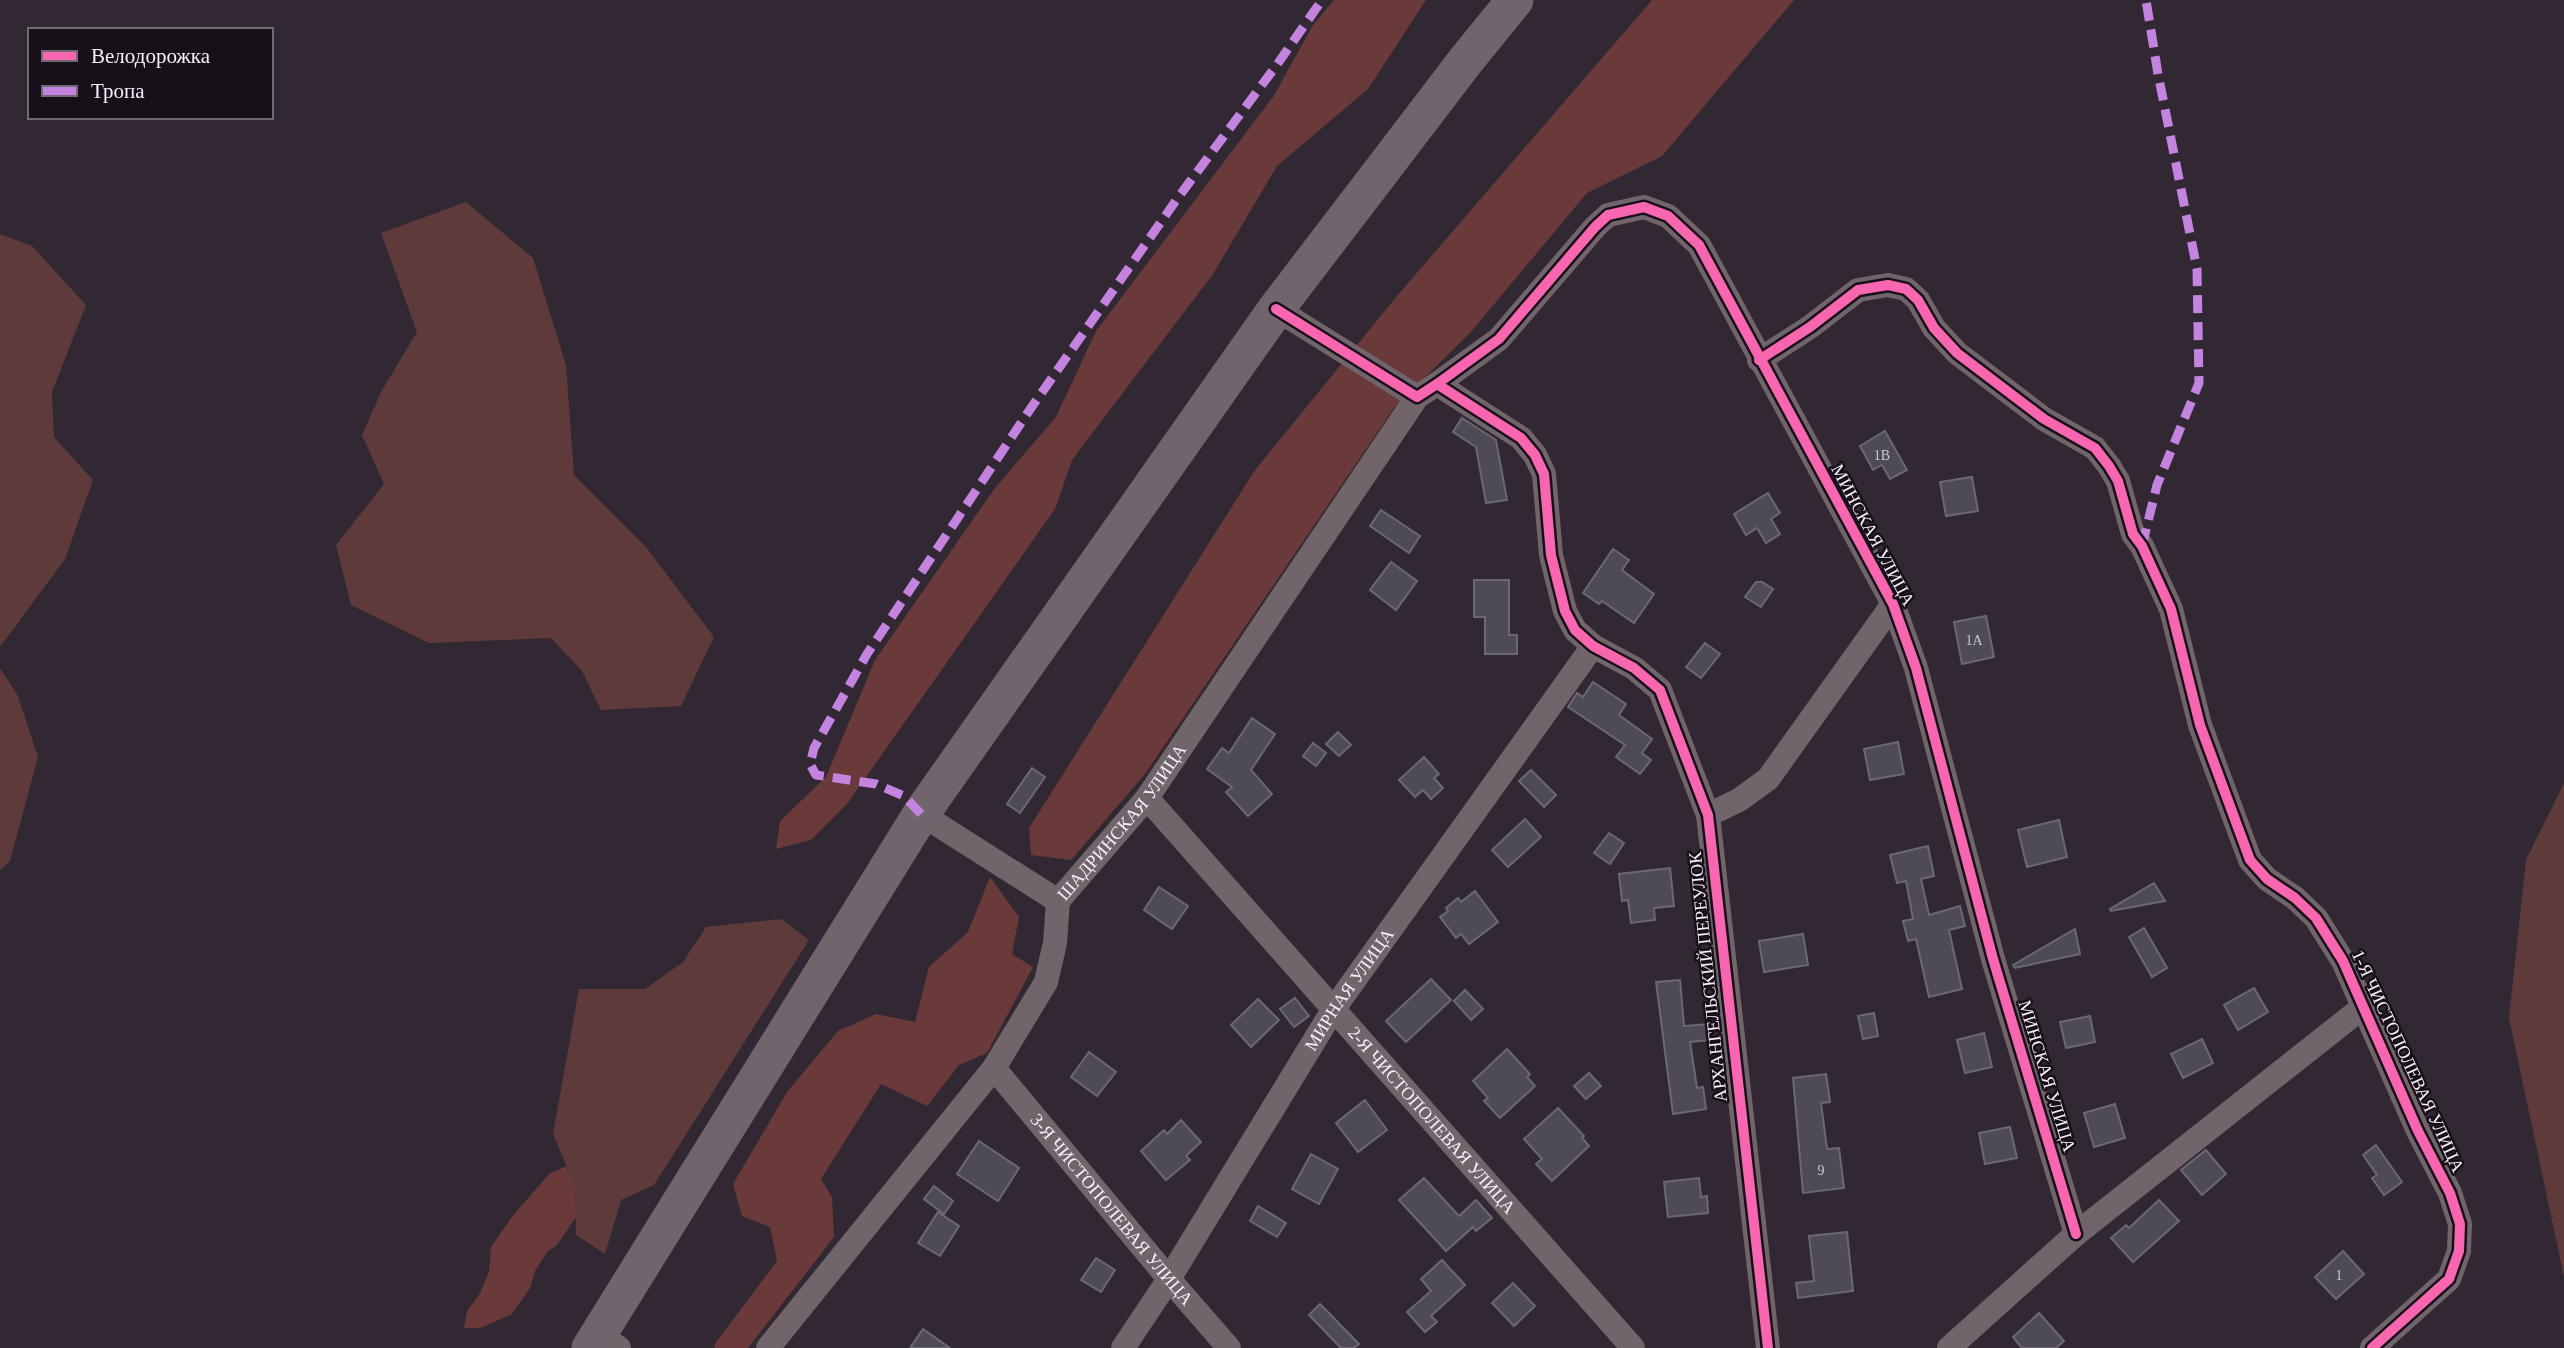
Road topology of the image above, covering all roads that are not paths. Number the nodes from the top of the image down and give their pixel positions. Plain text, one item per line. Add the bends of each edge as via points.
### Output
1 (1514, 0) edge
2 (1276, 309) junction
3 (1759, 360) junction
4 (1427, 390) junction
5 (1893, 604) junction
6 (1593, 646) junction
7 (1147, 798) junction
8 (920, 814) junction
9 (1708, 815) junction
10 (1058, 901) junction
11 (2363, 1007) junction
12 (1333, 1010) junction
13 (994, 1068) junction
14 (2077, 1234) junction
15 (1169, 1279) junction
16 (603, 1343) edge
17 (768, 1348) edge
18 (1123, 1348) edge
19 (1229, 1348) edge
20 (1633, 1348) edge
21 (1768, 1348) edge
22 (1949, 1348) edge
23 (2372, 1348) edge

1 - 2 main road
2 - 4 street, АРХАНГЕЛЬСКИЙ ПЕРЕУЛОК
2 - 8 main road
3 - 4 street, МИНСКАЯ УЛИЦА via 1699,245 1668,216 1644,207 1608,215 1499,339
3 - 5 street, МИНСКАЯ УЛИЦА
3 - 11 street, 1-Я ЧИСТОПОЛЕВАЯ УЛИЦА via 1858,290 1888,285 1906,289 1957,354 2044,419 2095,448 2118,481 2133,534 2171,608 2200,725 2250,860 2316,918 2343,961
4 - 6 street, АРХАНГЕЛЬСКИЙ ПЕРЕУЛОК via 1521,438 1535,455 1544,474 1551,555 1565,611 1575,630
4 - 7 street, ШАДРИНСКАЯ УЛИЦА
5 - 9 street via 1769,779
5 - 14 street, МИНСКАЯ УЛИЦА via 1916,668 1993,959
6 - 9 street, АРХАНГЕЛЬСКИЙ ПЕРЕУЛОК via 1634,668 1660,690
6 - 12 street, МИРНАЯ УЛИЦА
7 - 10 street, ШАДРИНСКАЯ УЛИЦА
7 - 12 street, 2-Я ЧИСТОПОЛЕВАЯ УЛИЦА
8 - 10 street
8 - 16 main road
9 - 21 street, АРХАНГЕЛЬСКИЙ ПЕРЕУЛОК
10 - 13 street, ШАДРИНСКАЯ УЛИЦА via 1046,982
11 - 14 street
11 - 23 street, 1-Я ЧИСТОПОЛЕВАЯ УЛИЦА via 2451,1193 2460,1224 2459,1251 2449,1279
12 - 15 street, МИРНАЯ УЛИЦА
12 - 20 street, 2-Я ЧИСТОПОЛЕВАЯ УЛИЦА
13 - 15 street, 3-Я ЧИСТОПОЛЕВАЯ УЛИЦА
13 - 17 street, ШАДРИНСКАЯ УЛИЦА
14 - 22 street
15 - 18 street, МИРНАЯ УЛИЦА
15 - 19 street, 3-Я ЧИСТОПОЛЕВАЯ УЛИЦА

